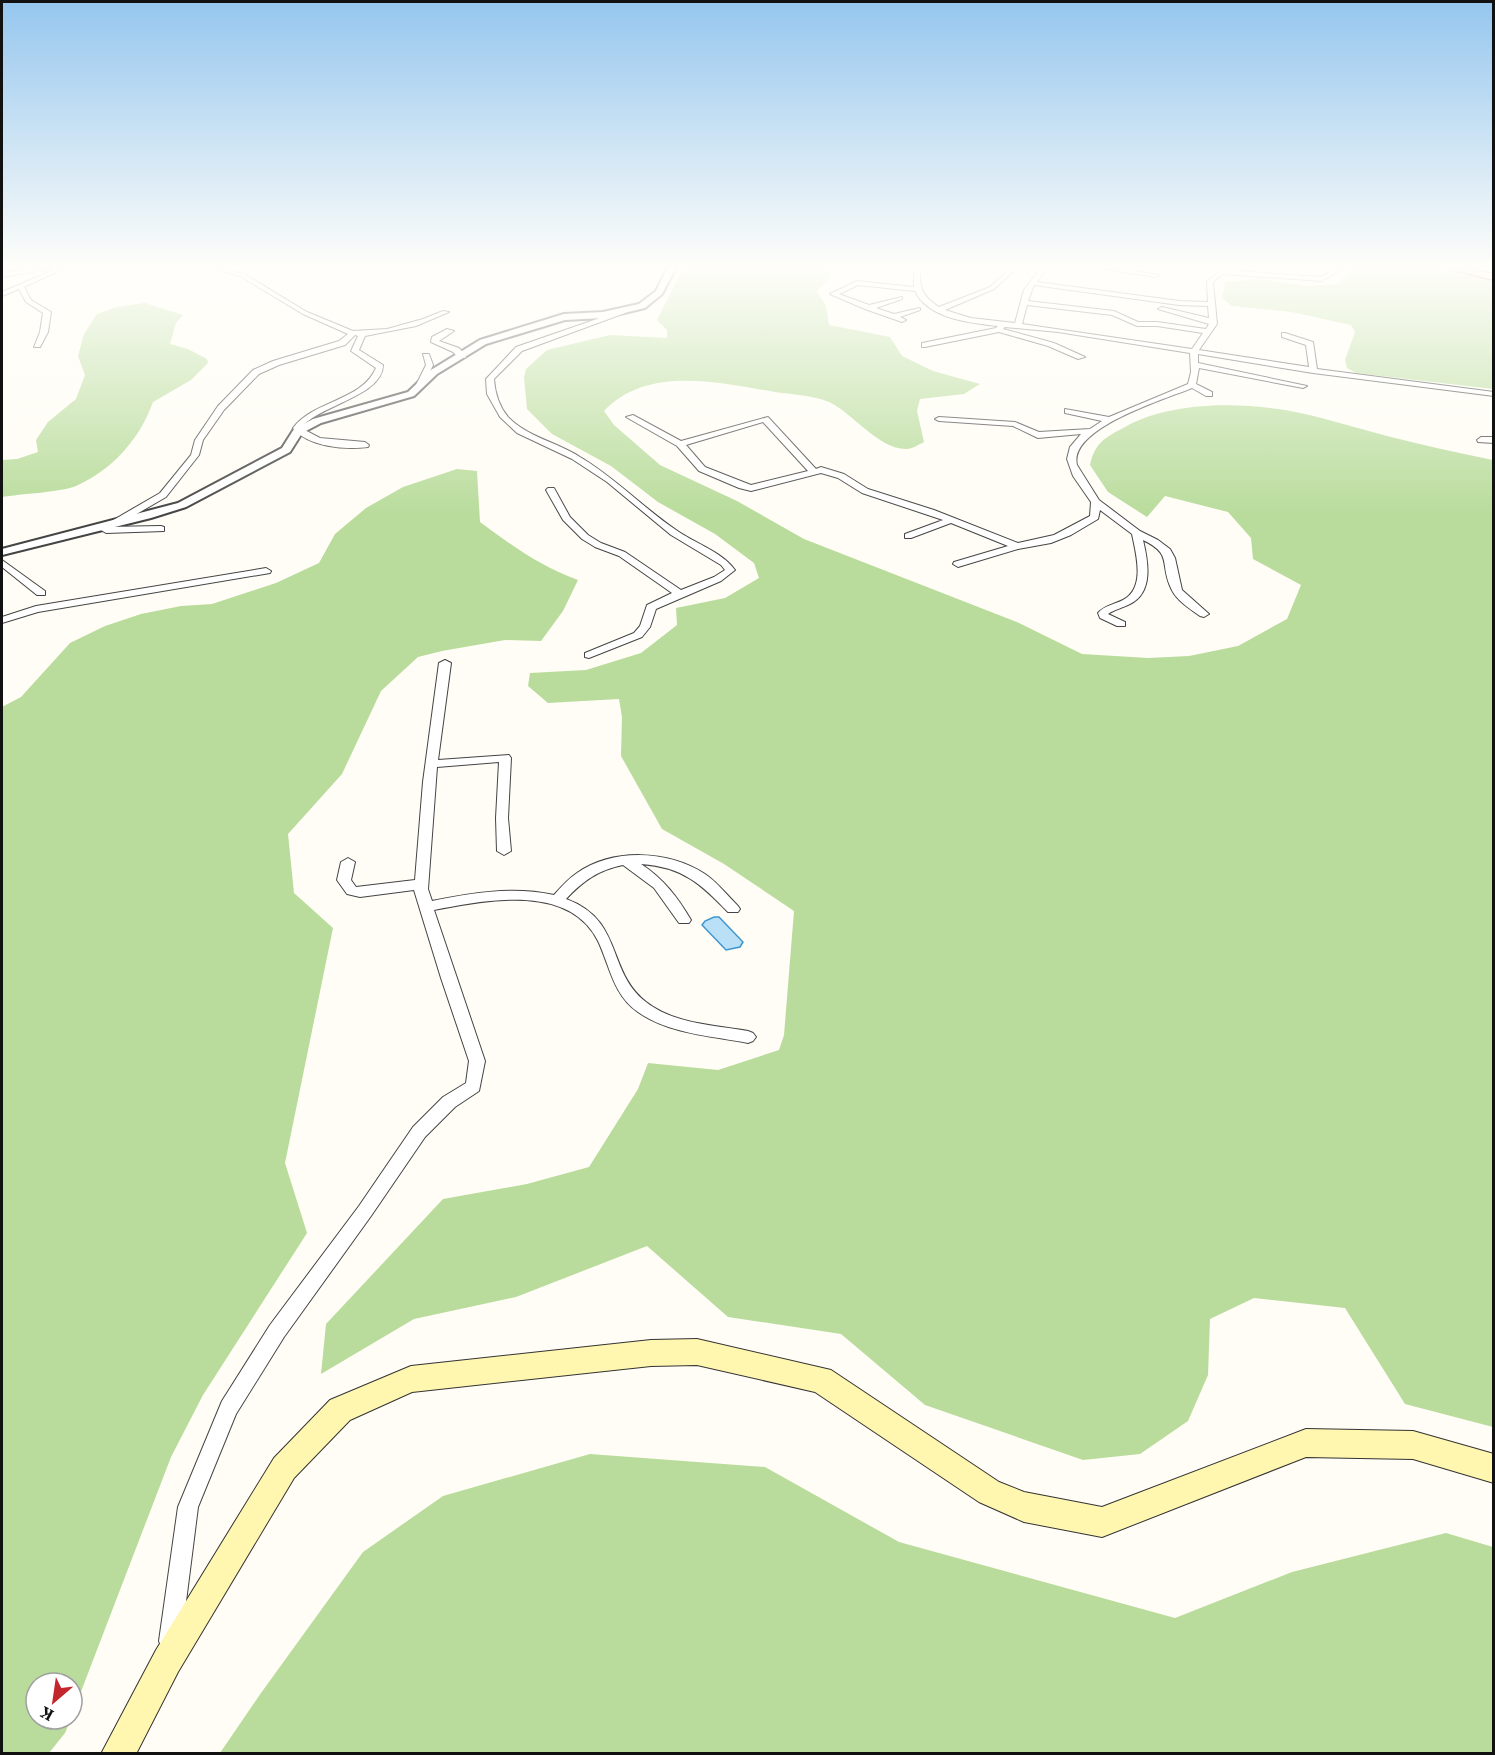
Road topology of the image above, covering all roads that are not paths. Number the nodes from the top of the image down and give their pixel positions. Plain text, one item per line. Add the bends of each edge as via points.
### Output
1 (316, 351) edge
2 (355, 351) edge
3 (457, 351) edge
4 (470, 351) edge
5 (517, 351) edge
6 (1062, 351) edge
7 (1187, 351) edge
8 (1311, 351) edge
9 (1194, 352) junction
10 (426, 356) dead end
11 (462, 356) junction
12 (1081, 357) dead end
13 (1195, 365) junction
14 (1313, 371) junction
15 (1279, 381) junction
16 (1192, 385) junction
17 (1303, 386) dead end
18 (419, 387) junction
19 (1279, 391) dead end
20 (1209, 394) dead end
21 (1494, 394) edge
22 (1068, 411) dead end
23 (630, 417) dead end
24 (939, 419) dead end
25 (1110, 420) junction
26 (298, 431) junction
27 (1091, 431) junction
28 (1481, 440) dead end
29 (1494, 440) edge
30 (680, 444) junction
31 (365, 445) dead end
32 (813, 471) junction
33 (551, 490) dead end
34 (1096, 502) junction
35 (951, 520) junction
36 (113, 524) junction
37 (93, 529) junction
38 (161, 529) dead end
39 (1137, 533) junction
40 (908, 536) dead end
41 (1017, 546) junction
42 (2, 552) edge
43 (2, 562) edge
44 (958, 564) dead end
45 (266, 571) dead end
46 (41, 593) dead end
47 (678, 593) junction
48 (1204, 614) dead end
49 (2, 620) edge
50 (1121, 624) dead end
51 (589, 655) dead end
52 (445, 663) dead end
53 (432, 764) junction
54 (504, 851) dead end
55 (624, 860) junction
56 (348, 862) dead end
57 (421, 884) junction
58 (556, 901) junction
59 (426, 907) junction
60 (733, 909) dead end
61 (684, 920) dead end
62 (748, 1037) dead end
63 (1494, 1469) edge
64 (167, 1661) junction
65 (118, 1754) edge

1 - 36 street via 256,372 221,408 199,440 195,455 163,495
2 - 26 street via 380,367 379,373 360,391 306,418 297,425
3 - 11 street
4 - 11 street
5 - 47 street via 490,379 491,394 504,417 520,431 575,457 610,480 674,532 730,570 716,580
6 - 12 street
7 - 9 street
8 - 14 street
9 - 13 street
9 - 14 street
10 - 18 street via 430,367
11 - 18 street via 434,372
13 - 15 street
13 - 16 street
14 - 21 street
15 - 17 street
15 - 19 street
16 - 20 street
16 - 25 street
18 - 26 street via 396,400 317,421
22 - 25 street
23 - 30 street
24 - 27 street via 1015,424 1038,435
25 - 27 street
26 - 31 street via 321,440
26 - 36 street via 286,450 204,495
27 - 34 street via 1074,446 1071,456 1073,468
28 - 29 street
30 - 32 street via 702,469 751,488
30 - 32 street via 765,419
32 - 35 street via 841,476 864,491
33 - 47 street via 566,518 585,537 622,554
34 - 39 street
34 - 41 street via 1095,517 1074,532 1031,546
35 - 40 street
35 - 41 street
36 - 37 street
37 - 38 street
37 - 42 street
39 - 48 street via 1168,554 1178,591
39 - 50 street via 1143,567 1141,585 1130,600 1103,613
41 - 44 street
43 - 46 street
45 - 49 street via 36,609
47 - 51 street via 651,608 638,635
52 - 53 street
53 - 54 street via 505,758
53 - 57 street
55 - 58 street via 581,876
55 - 60 street via 660,862 697,874
55 - 61 street via 644,870 668,892
56 - 57 street via 344,880 352,891
57 - 59 street
58 - 59 street via 530,896 473,898
58 - 62 street via 593,919 605,939 624,991 642,1007 665,1020
59 - 64 street via 477,1061 473,1086 449,1102 419,1132 276,1330 230,1408 188,1507
63 - 64 main road via 1413,1444 1306,1443 1102,1522 1024,1507 989,1492 820,1380 697,1352 651,1353 411,1379 340,1410 284,1468
64 - 65 main road

